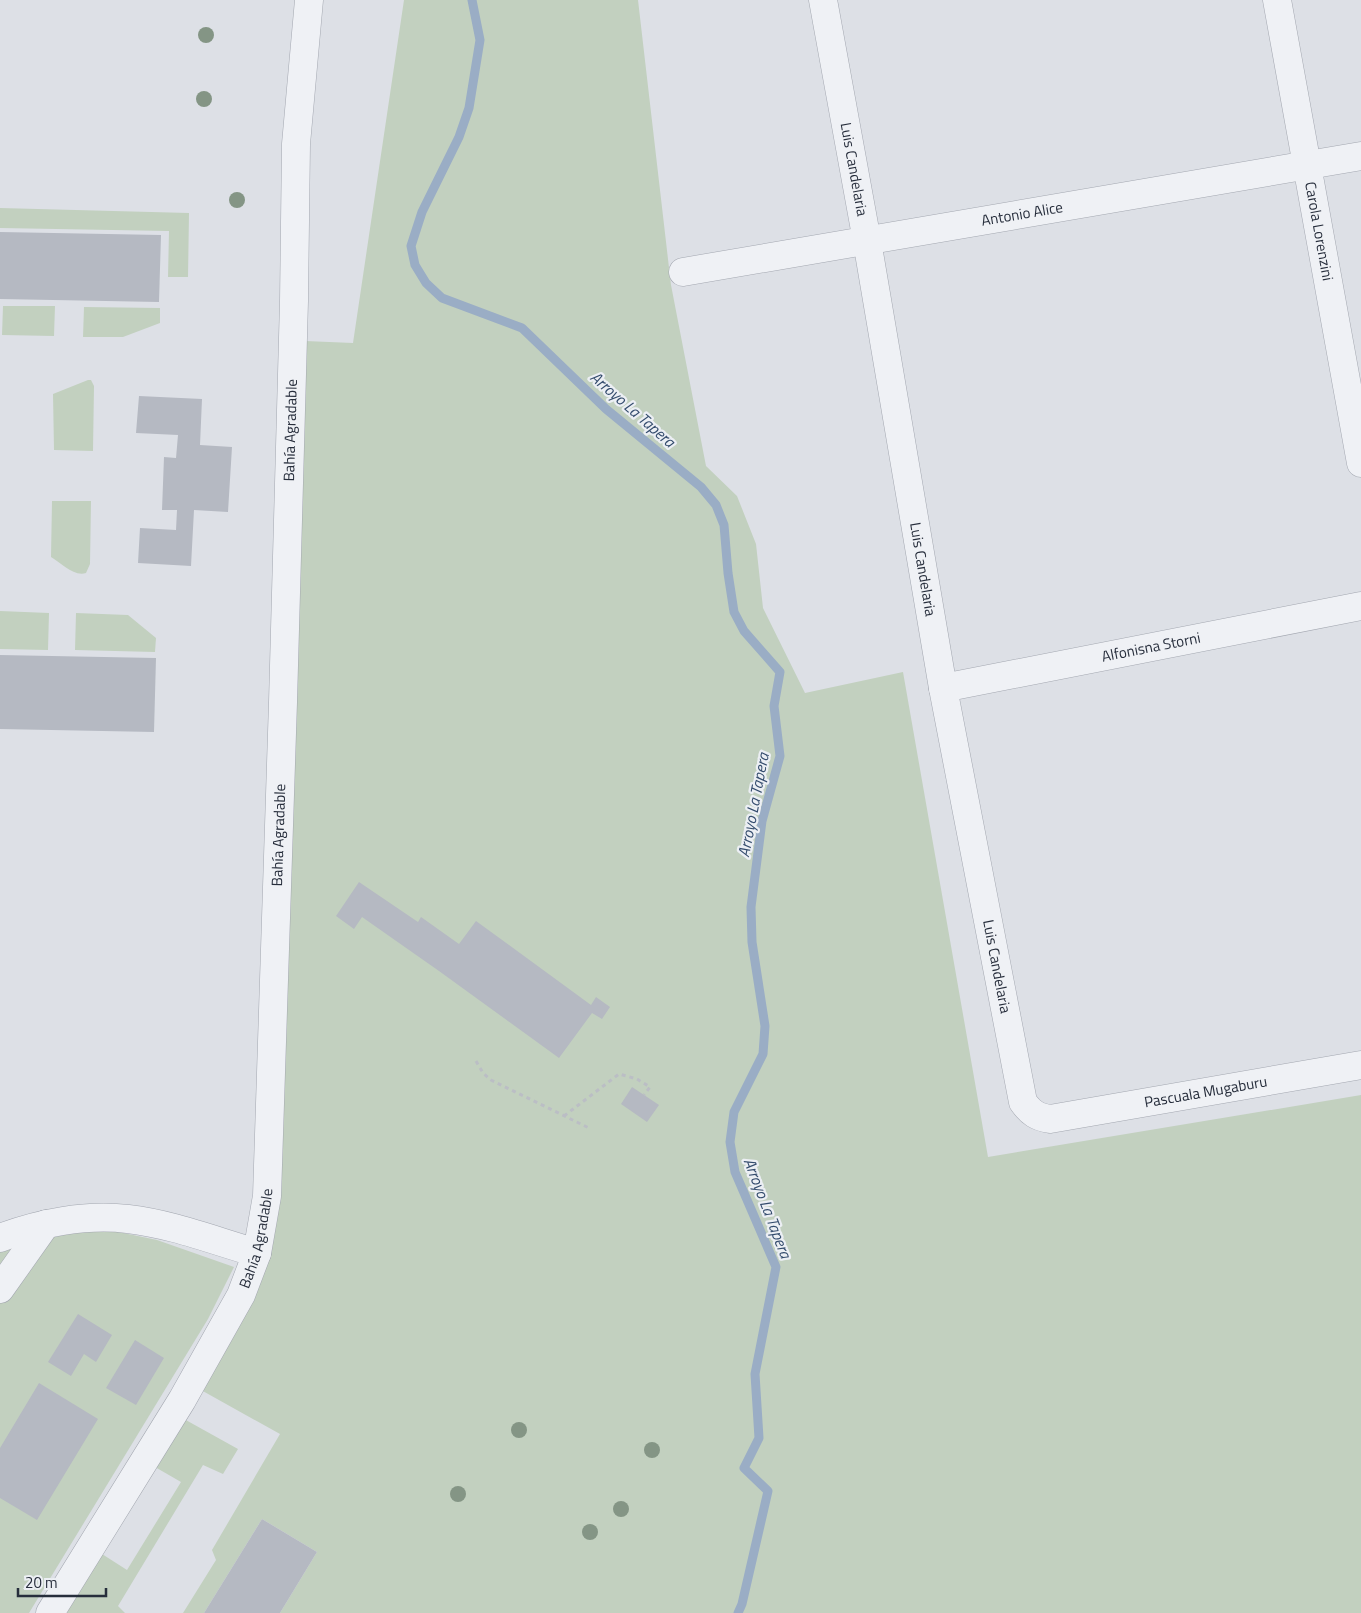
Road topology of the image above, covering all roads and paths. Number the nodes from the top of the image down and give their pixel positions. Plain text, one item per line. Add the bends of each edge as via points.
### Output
1 (309, 0) edge
2 (823, 0) edge
3 (1277, 0) edge
4 (1361, 156) edge
5 (1308, 165) junction
6 (867, 241) junction
7 (683, 272) dead end
8 (1361, 463) edge
9 (1361, 606) edge
10 (943, 688) junction
11 (1361, 1043) edge
12 (476, 1060) dead end
13 (1354, 1066) edge
14 (644, 1096) dead end
15 (564, 1116) junction
16 (1050, 1119) joint
17 (589, 1128) dead end
18 (46, 1224) junction
19 (0, 1238) edge
20 (257, 1253) junction
21 (0, 1289) edge
22 (50, 1613) edge

1 - 20 street, Bahía Agradable via 296,144 267,1196
2 - 6 street, Luis Candelaria
3 - 5 street, Carola Lorenzini
4 - 5 street, Antonio Alice
5 - 6 street, Antonio Alice
5 - 8 street, Carola Lorenzini
6 - 7 street, Antonio Alice
6 - 10 street, Luis Candelaria
9 - 10 street, Alfonisna Storni
10 - 16 street, Luis Candelaria via 1023,1102 1039,1118
11 - 13 street
12 - 15 path via 491,1080
13 - 16 street, Pascuala Mugaburu
14 - 15 path via 650,1087 637,1078 619,1074
15 - 17 path
18 - 19 street
18 - 20 street via 127,1219 156,1224
18 - 21 street
20 - 22 street, Bahía Agradable via 241,1295 182,1400

